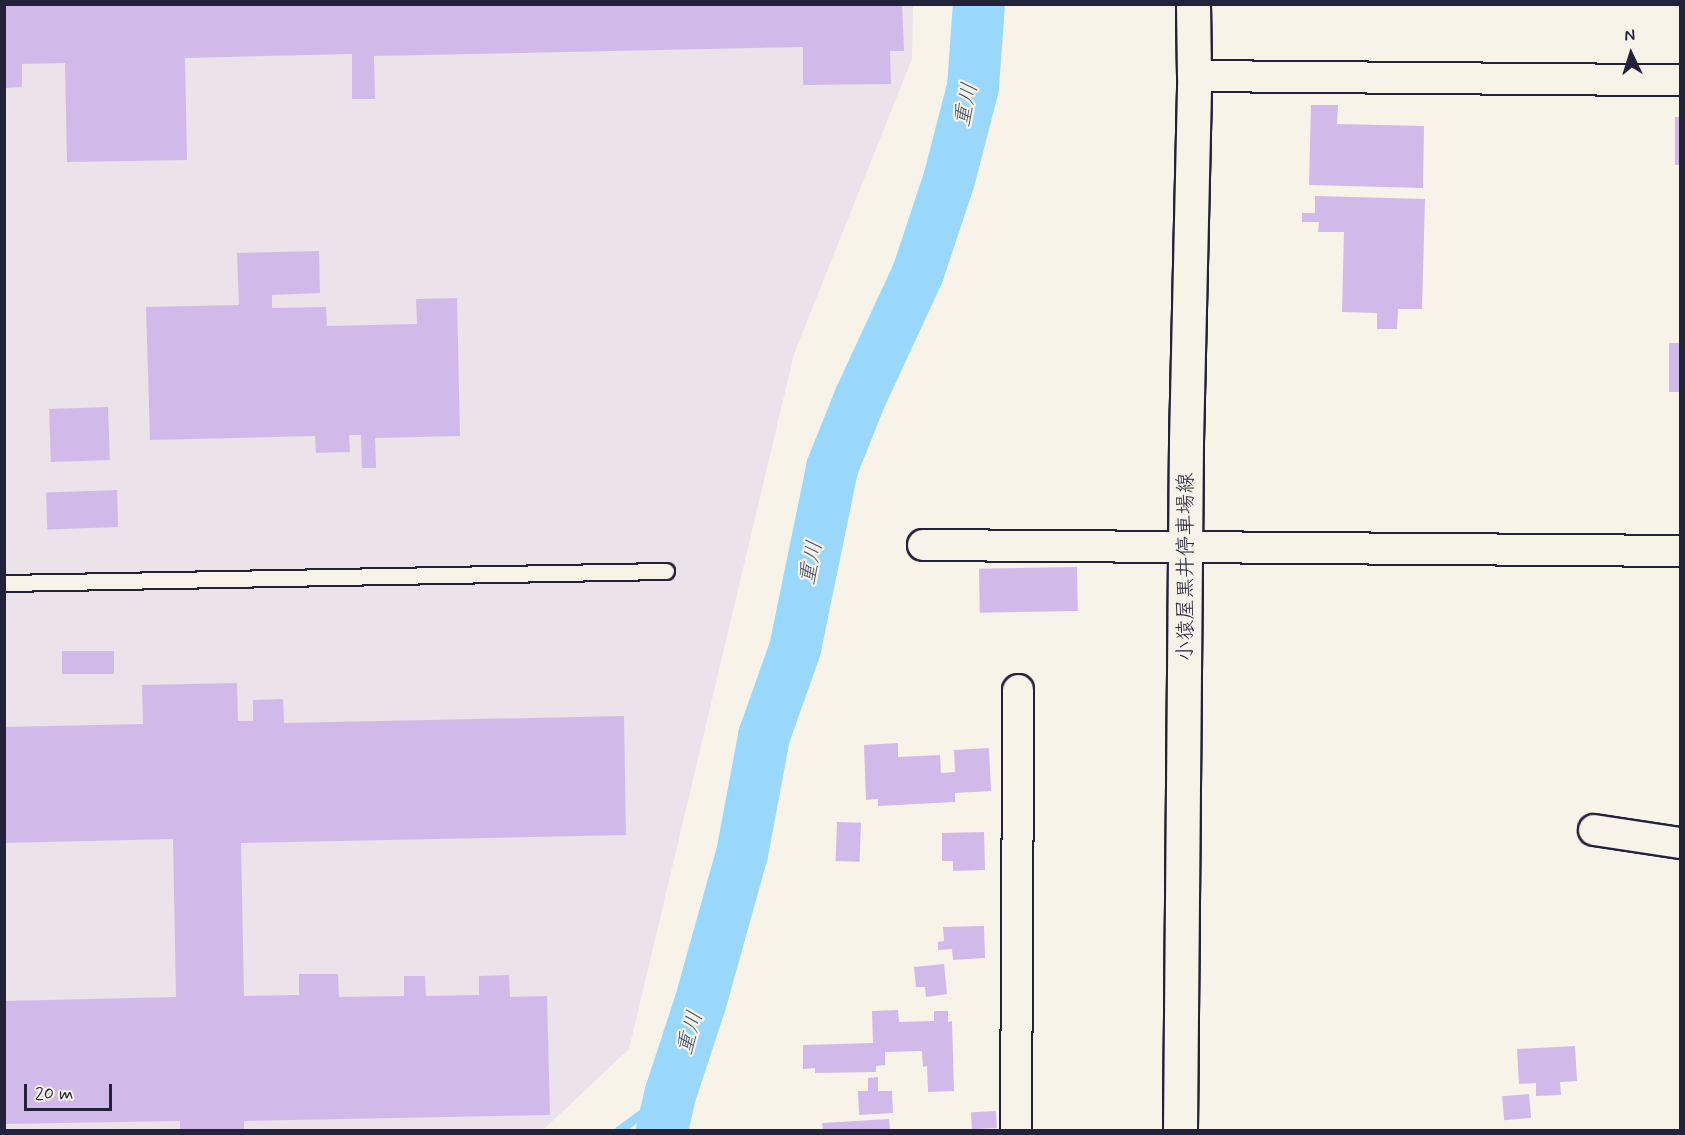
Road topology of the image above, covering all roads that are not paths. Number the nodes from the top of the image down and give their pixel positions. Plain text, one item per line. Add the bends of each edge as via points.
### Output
1 (1192, 4) edge
2 (1194, 76) junction
3 (1680, 80) edge
4 (923, 545) dead end
5 (1186, 547) junction
6 (1680, 551) edge
7 (666, 571) dead end
8 (4, 583) edge
9 (1018, 690) dead end
10 (1594, 830) dead end
11 (1680, 843) edge
12 (1017, 1131) edge
13 (1180, 1131) edge

1 - 2 main road, 小猿屋黒井停車場線
2 - 3 street
2 - 5 main road, 小猿屋黒井停車場線
4 - 5 street
5 - 6 street
5 - 13 main road, 小猿屋黒井停車場線
7 - 8 lane
9 - 12 street
10 - 11 street

